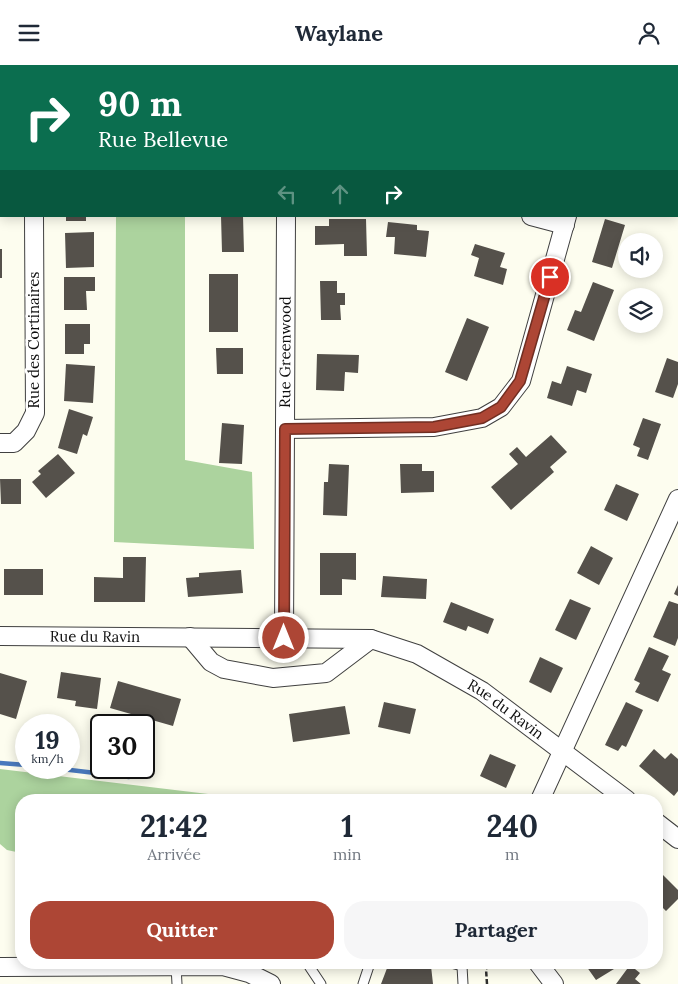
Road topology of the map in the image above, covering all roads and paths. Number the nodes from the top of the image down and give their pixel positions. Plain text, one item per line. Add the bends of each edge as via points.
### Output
1 (34, 217) edge
2 (286, 217) edge
3 (538, 217) edge
4 (566, 221) edge
5 (285, 429) junction
6 (0, 443) edge
7 (678, 499) edge
8 (0, 636) edge
9 (190, 637) junction
10 (284, 638) junction
11 (371, 639) junction
12 (561, 750) junction
13 (543, 794) edge
14 (619, 794) edge
15 (663, 827) edge
16 (678, 839) edge
17 (0, 967) edge
18 (15, 967) edge
19 (176, 969) edge
20 (237, 969) edge
21 (311, 969) edge
22 (368, 969) edge
23 (462, 969) edge
24 (486, 969) edge
25 (543, 969) edge
26 (177, 984) edge
27 (271, 984) edge
28 (321, 984) edge
29 (362, 984) edge
30 (463, 984) edge
31 (487, 984) edge
32 (554, 984) edge

1 - 6 street, Rue des Cortinaires via 35,413 26,431 14,443
2 - 5 street, Rue Greenwood
3 - 4 street
4 - 5 street via 520,381 501,407 482,418 434,427
5 - 10 street, Rue Greenwood
7 - 12 street
8 - 9 street, Rue du Ravin
9 - 10 street, Rue du Ravin
9 - 11 street via 211,662 224,669 273,678 326,673
10 - 11 street, Rue du Ravin
11 - 12 street, Rue du Ravin via 417,654 482,691
12 - 13 street
12 - 14 street, Rue du Ravin
15 - 16 street
17 - 18 street
19 - 26 lane
20 - 27 street
21 - 28 lane
22 - 29 lane
23 - 30 lane
24 - 31 path
25 - 32 street

